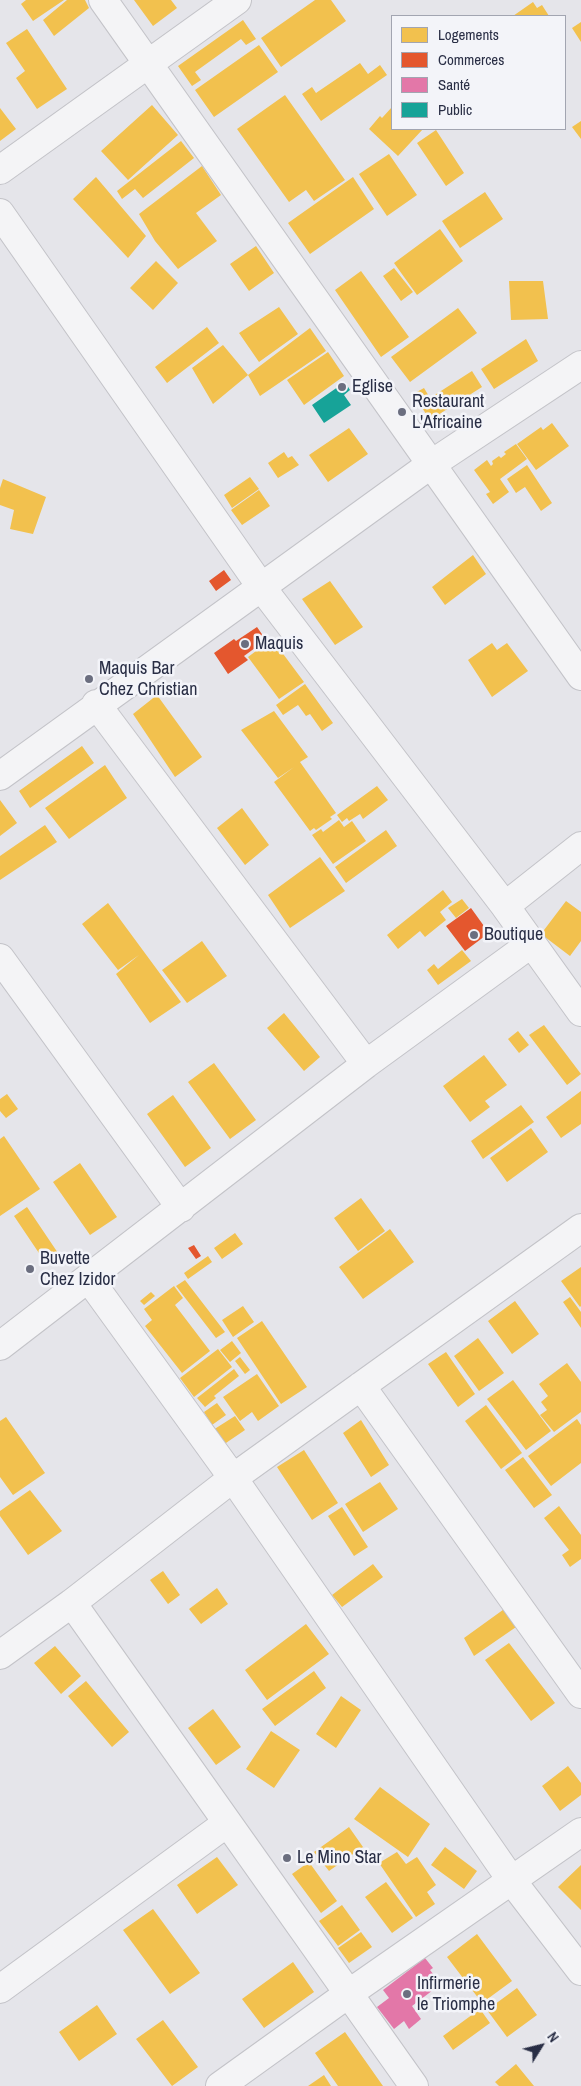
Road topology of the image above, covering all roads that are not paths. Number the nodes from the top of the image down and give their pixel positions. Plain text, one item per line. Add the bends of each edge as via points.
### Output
1 (103, 0) edge
2 (237, 0) edge
3 (148, 64) junction
4 (0, 170) edge
5 (0, 213) edge
6 (581, 365) edge
7 (430, 465) junction
8 (262, 588) junction
9 (581, 676) edge
10 (96, 704) junction
11 (0, 776) edge
12 (581, 846) edge
13 (505, 906) junction
14 (532, 943) junction
15 (0, 958) edge
16 (581, 1012) edge
17 (366, 1064) junction
18 (181, 1208) junction
19 (581, 1228) edge
20 (89, 1280) junction
21 (0, 1346) edge
22 (361, 1386) junction
23 (233, 1478) junction
24 (72, 1603) junction
25 (0, 1655) edge
26 (581, 1694) edge
27 (227, 1823) junction
28 (581, 1832) edge
29 (512, 1881) junction
30 (581, 1972) edge
31 (0, 1989) edge
32 (348, 1994) junction
33 (220, 2086) edge
34 (414, 2086) edge

1 - 3 street
2 - 3 street
3 - 4 street
3 - 7 street
5 - 8 street
6 - 7 street
7 - 8 street
7 - 9 street
8 - 10 street
8 - 13 street
10 - 11 street
10 - 17 street
12 - 13 street
13 - 14 street
14 - 16 street
14 - 17 street
15 - 18 street
17 - 18 street
18 - 20 street
19 - 22 street
20 - 21 street
20 - 23 street
22 - 23 street
22 - 26 street
23 - 24 street
23 - 29 street
24 - 25 street
24 - 27 street
27 - 31 street
27 - 32 street
28 - 29 street
29 - 30 street
29 - 32 street
32 - 33 street
32 - 34 street

